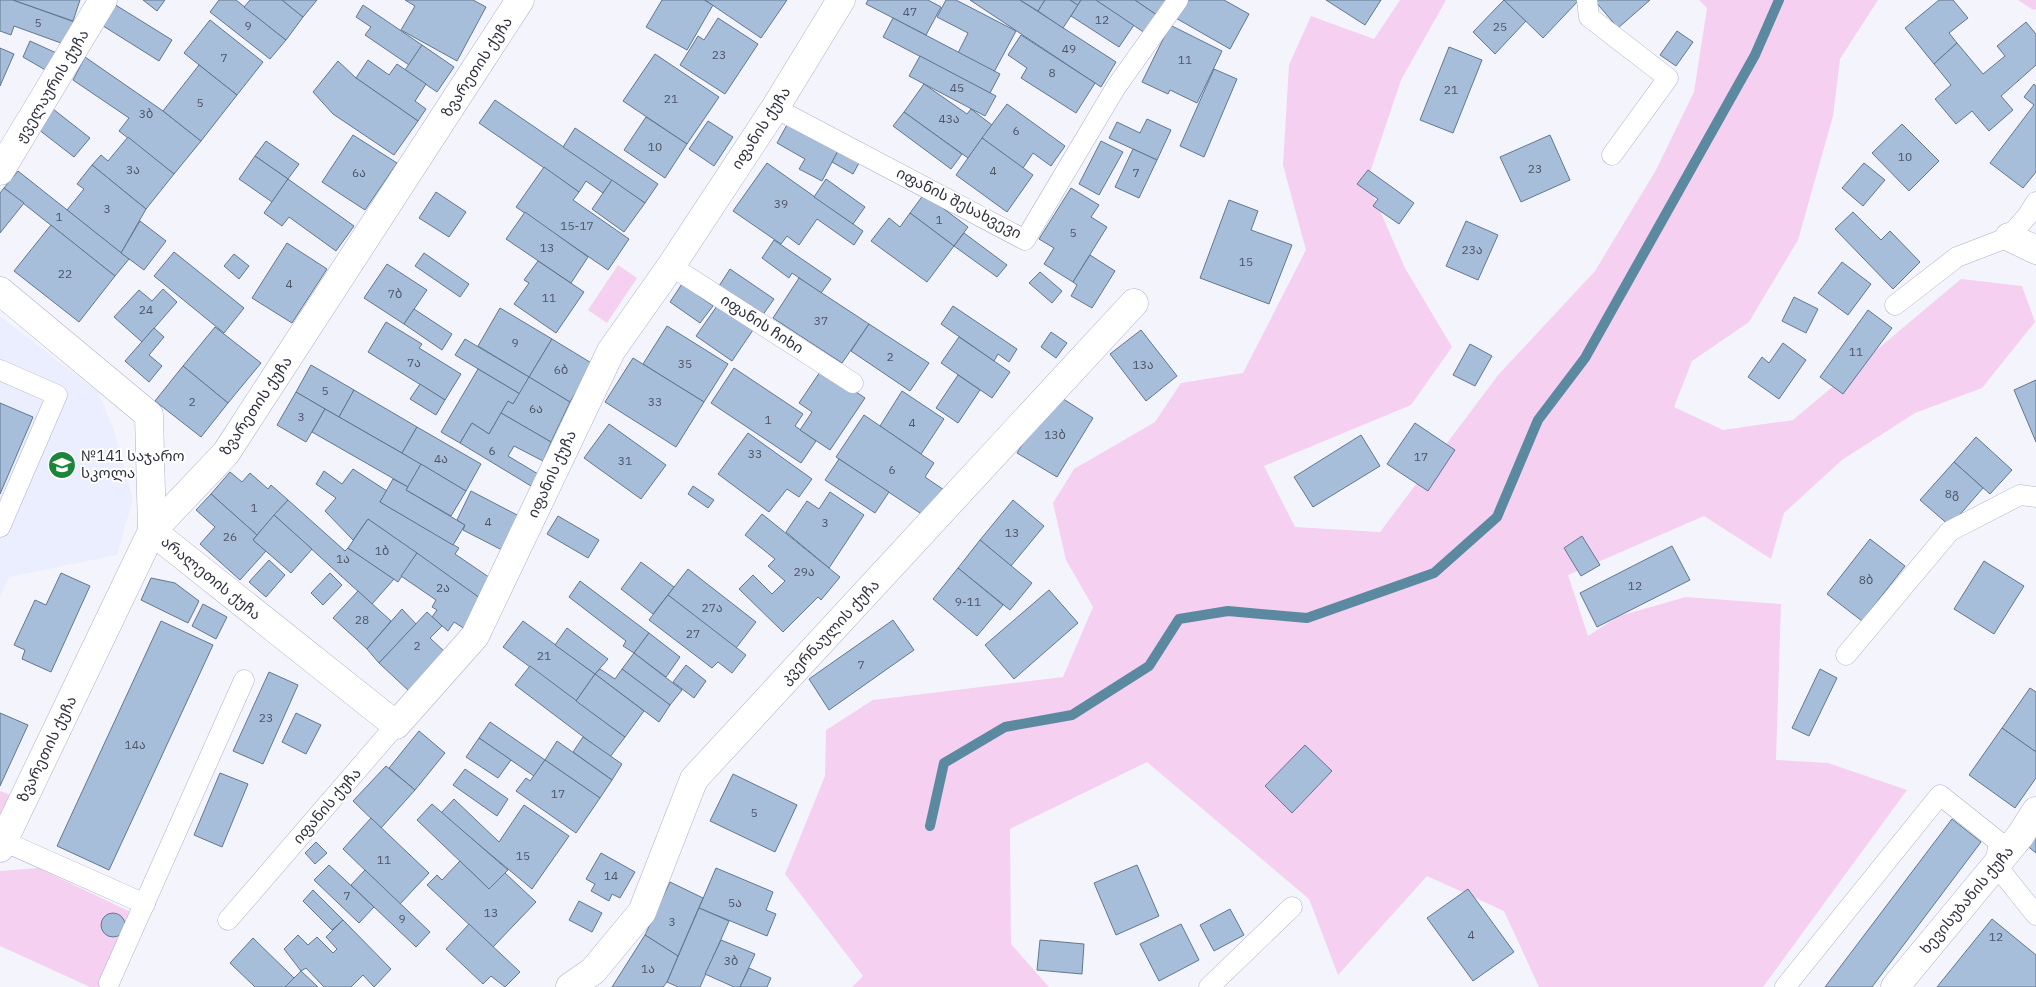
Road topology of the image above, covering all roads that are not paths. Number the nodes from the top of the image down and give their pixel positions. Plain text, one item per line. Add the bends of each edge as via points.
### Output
1 (103, 0) edge
2 (520, 0) edge
3 (842, 0) edge
4 (1178, 0) edge
5 (1587, 0) edge
6 (775, 108) junction
7 (1612, 155) dead end
8 (0, 171) edge
9 (2036, 202) edge
10 (2009, 237) junction
11 (2036, 250) edge
12 (671, 266) junction
13 (0, 291) edge
14 (1134, 303) dead end
15 (1895, 305) dead end
16 (0, 370) edge
17 (853, 383) dead end
18 (2036, 497) edge
19 (0, 527) edge
20 (152, 531) junction
21 (1846, 655) dead end
22 (244, 680) dead end
23 (396, 726) junction
24 (2036, 811) edge
25 (2, 845) edge
26 (1995, 864) junction
27 (145, 904) junction
28 (1292, 907) dead end
29 (2036, 915) edge
30 (228, 920) dead end
31 (109, 983) dead end
32 (570, 987) edge
33 (1209, 987) edge
34 (1785, 987) edge
35 (1895, 987) edge

1 - 8 street, ჟველაურის ქუჩა
2 - 20 street, ზვარეთის ქუჩა via 226,453
3 - 6 street, იფანის ქუჩა
4 - 6 lane, იფანის შესახვევი via 1116,87 1025,240
5 - 7 lane via 1589,17 1668,78
6 - 12 street, იფანის ქუჩა
9 - 10 lane
10 - 11 street
10 - 15 lane via 1958,257
12 - 17 lane, იფანის ჩიხი
12 - 23 street, იფანის ქუჩა via 610,351 475,636
13 - 20 street, არალეთის ქუჩა via 149,415
14 - 32 street, კვერნაულის ქუჩა via 694,779 642,912 593,971
16 - 19 lane via 57,395
18 - 21 lane via 2020,495 1950,530
20 - 23 street, არალეთის ქუჩა
20 - 25 street, ზვარეთის ქუჩა
22 - 27 lane
23 - 30 lane, იფანის ქუჩა
24 - 26 street, ხევისუბანის ქუჩა via 2020,836
25 - 27 lane
26 - 29 lane
26 - 34 lane via 1999,842 1940,795
26 - 35 street, ხევისუბანის ქუჩა
27 - 31 lane
28 - 33 lane

